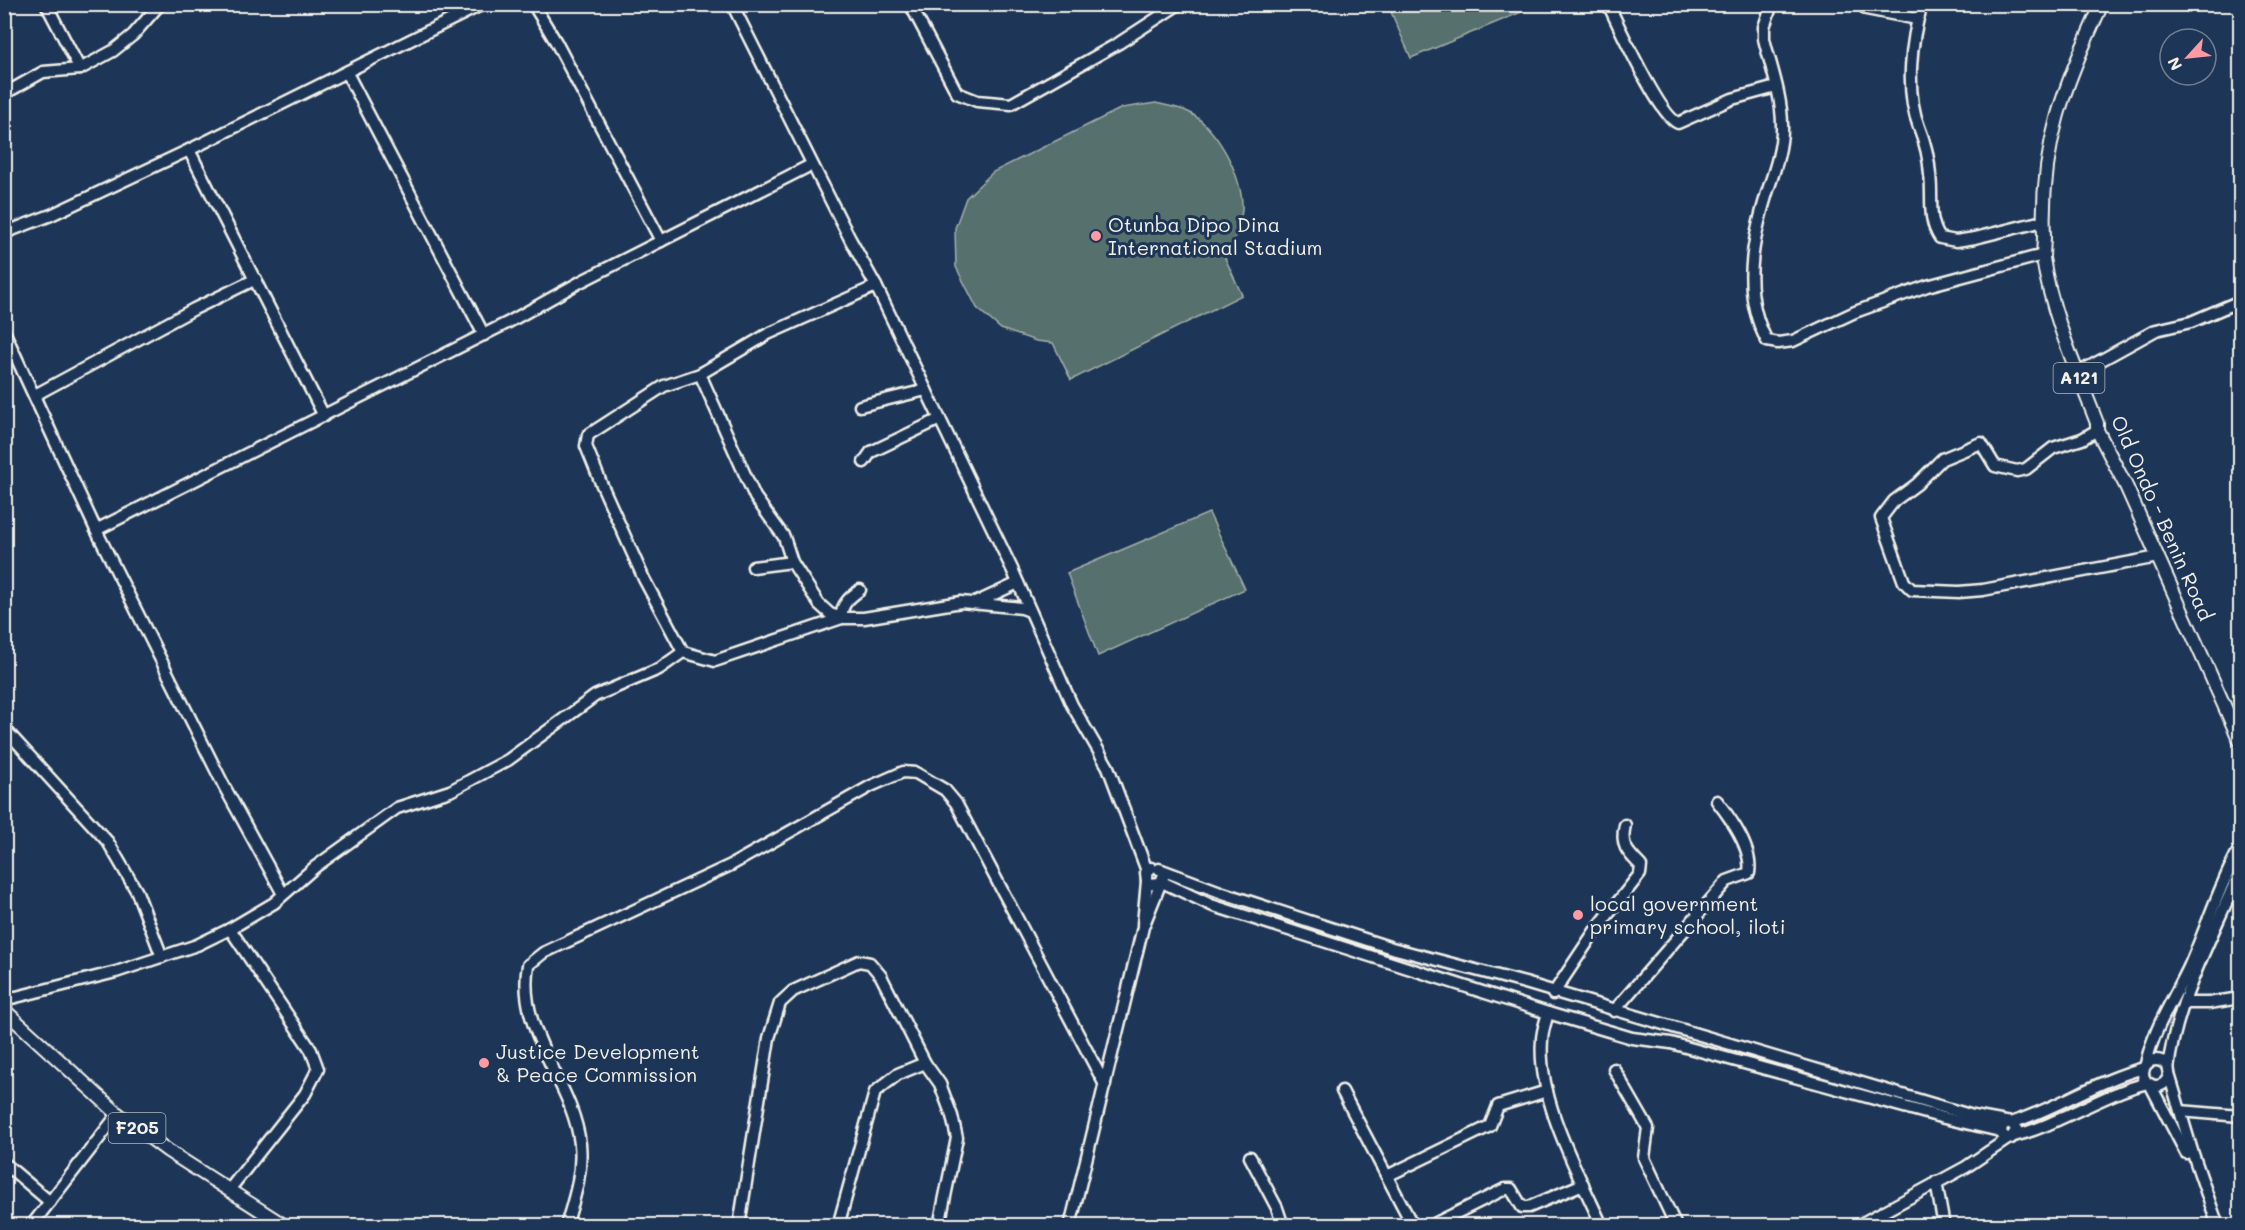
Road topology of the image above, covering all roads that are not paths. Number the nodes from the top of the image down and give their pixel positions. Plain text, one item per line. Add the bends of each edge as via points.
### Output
1 (46, 4) edge
2 (160, 4) edge
3 (483, 4) edge
4 (533, 4) edge
5 (732, 4) edge
6 (910, 4) edge
7 (1179, 4) edge
8 (1608, 4) edge
9 (1772, 4) edge
10 (1865, 4) edge
11 (1922, 4) edge
12 (2102, 4) edge
13 (1917, 19) junction
14 (80, 69) junction
15 (347, 73) junction
16 (1776, 87) junction
17 (4, 94) edge
18 (189, 150) junction
19 (812, 165) junction
20 (2043, 220) junction
21 (4, 233) edge
22 (661, 241) junction
23 (2043, 255) junction
24 (256, 279) junction
25 (876, 286) junction
26 (2241, 301) edge
27 (4, 331) edge
28 (484, 334) junction
29 (2078, 373) junction
30 (700, 374) junction
31 (926, 390) junction
32 (35, 395) junction
33 (860, 406) dead end
34 (324, 416) junction
35 (940, 419) junction
36 (2097, 430) junction
37 (864, 462) dead end
38 (96, 530) junction
39 (2158, 558) junction
40 (792, 562) junction
41 (753, 567) dead end
42 (1018, 583) junction
43 (860, 590) dead end
44 (975, 603) junction
45 (1030, 611) junction
46 (842, 618) junction
47 (683, 652) junction
48 (4, 728) edge
49 (2240, 736) edge
50 (1717, 801) dead end
51 (1625, 825) dead end
52 (2241, 848) edge
53 (1159, 868) junction
54 (2241, 871) edge
55 (1147, 876) junction
56 (1161, 882) junction
57 (283, 894) junction
58 (1143, 927) junction
59 (230, 929) junction
60 (162, 957) junction
61 (1553, 994) junction
62 (2241, 998) edge
63 (4, 1000) edge
64 (2184, 1003) junction
65 (4, 1010) edge
66 (1614, 1011) junction
67 (1548, 1013) junction
68 (925, 1063) junction
69 (2145, 1066) junction
70 (1614, 1069) dead end
71 (2169, 1072) junction
72 (1105, 1084) junction
73 (2149, 1084) junction
74 (1342, 1090) dead end
75 (1547, 1092) junction
76 (2180, 1111) junction
77 (118, 1114) junction
78 (2241, 1116) edge
79 (2008, 1130) junction
80 (1250, 1157) dead end
81 (4, 1163) edge
82 (1387, 1176) junction
83 (1936, 1182) junction
84 (1584, 1184) junction
85 (229, 1190) junction
86 (2205, 1193) junction
87 (50, 1202) junction
88 (1071, 1212) junction
89 (1882, 1212) junction
90 (31, 1226) edge
91 (285, 1226) edge
92 (566, 1226) edge
93 (739, 1226) edge
94 (838, 1226) edge
95 (939, 1226) edge
96 (1070, 1226) edge
97 (1075, 1226) edge
98 (1283, 1226) edge
99 (1413, 1226) edge
100 (1430, 1226) edge
101 (1602, 1226) edge
102 (1676, 1226) edge
103 (1857, 1226) edge
104 (1876, 1226) edge
105 (1944, 1226) edge
106 (2218, 1226) edge

1 - 14 street
2 - 14 street via 133,35
3 - 15 street
4 - 22 street
5 - 19 street
6 - 7 street via 957,93 977,102 1011,104
8 - 16 street via 1671,120 1678,123 1732,99
9 - 16 street via 1764,39
10 - 13 street via 1866,9
11 - 13 street
12 - 20 main road, Old Ondo - Benin Road / A121 via 2079,50 2058,107
13 - 20 street via 1911,79 1928,160 1931,215 1940,238 1956,241
14 - 17 street via 42,72
15 - 18 street
15 - 28 street
16 - 23 street via 1782,126 1775,170 1759,224 1750,288 1767,341 1793,341 1855,312 1927,286
18 - 21 street
18 - 24 street
19 - 22 street
19 - 25 street
20 - 23 main road, Old Ondo - Benin Road / A121
22 - 28 street
23 - 29 main road, Old Ondo - Benin Road / A121
24 - 32 street
24 - 34 street
25 - 30 street via 768,334
25 - 31 street
26 - 29 street via 2191,322 2156,330
27 - 32 street
28 - 34 street
29 - 36 main road, Old Ondo - Benin Road / A121
30 - 40 street via 754,497 784,537
30 - 47 street via 664,386 588,435 586,446 644,579
31 - 33 street
31 - 35 street
32 - 38 street
34 - 38 street
35 - 37 street via 871,452
35 - 42 street
36 - 39 main road, Old Ondo - Benin Road / A121
36 - 39 street via 2053,448 2026,469 2017,471 1995,466 1981,443 1942,459 1894,501 1881,518 1904,582 1912,590 1983,590
38 - 57 street via 224,786
39 - 49 main road, Old Ondo - Benin Road / A121
40 - 41 street
40 - 46 street via 813,598 830,614
42 - 44 street
42 - 45 street
43 - 46 street via 846,602
44 - 45 street
44 - 46 street
45 - 55 street via 1072,705 1108,767
46 - 47 street via 715,661
47 - 57 street via 659,669 595,696 508,760 450,791 397,808
48 - 60 street via 108,842 137,892
50 - 66 street via 1731,818 1741,840 1751,864 1749,873 1727,881
51 - 61 street via 1623,848 1641,866 1640,874
52 - 69 street via 2154,1038
53 - 55 street via 1152,868
53 - 56 street via 1163,874
53 - 61 street via 1212,890 1359,938
54 - 64 street
55 - 56 street via 1151,885
55 - 58 street
56 - 58 street
56 - 67 street via 1211,905
57 - 59 street
58 - 72 street
59 - 60 street
59 - 85 street via 311,1050 318,1069 305,1094
60 - 63 street
61 - 66 street
62 - 64 street
64 - 71 street via 2174,1034
65 - 77 main road, F205
66 - 79 street via 1973,1116
67 - 75 street via 1542,1040
67 - 79 street via 1922,1113
68 - 93 street via 901,1012 870,963 859,962 784,997 774,1015 769,1038
68 - 94 street via 898,1074 875,1092
68 - 95 street via 940,1084 957,1138
69 - 71 street via 2153,1060 2161,1061
69 - 73 street via 2144,1076
69 - 79 street via 2125,1072
70 - 102 street via 1648,1128 1644,1158
71 - 73 street via 2163,1084
71 - 76 street
72 - 88 street
72 - 92 street via 956,803 945,790 916,773 903,772 731,865 543,952 528,965 525,985 532,1020 580,1143 580,1173
73 - 79 street via 2105,1097 2040,1130
73 - 86 street
74 - 82 street
75 - 82 street via 1498,1106 1490,1126
75 - 84 street
76 - 78 street
76 - 86 street
77 - 85 main road, F205
77 - 87 street
79 - 83 street via 1966,1167
80 - 98 street via 1278,1208
81 - 87 street
82 - 99 street
83 - 89 street
83 - 105 street
84 - 100 street via 1529,1207 1522,1207 1511,1189 1505,1189
84 - 101 street
85 - 91 main road, F205
86 - 106 street
87 - 90 street
88 - 96 street
88 - 97 street
89 - 103 street
89 - 104 street

